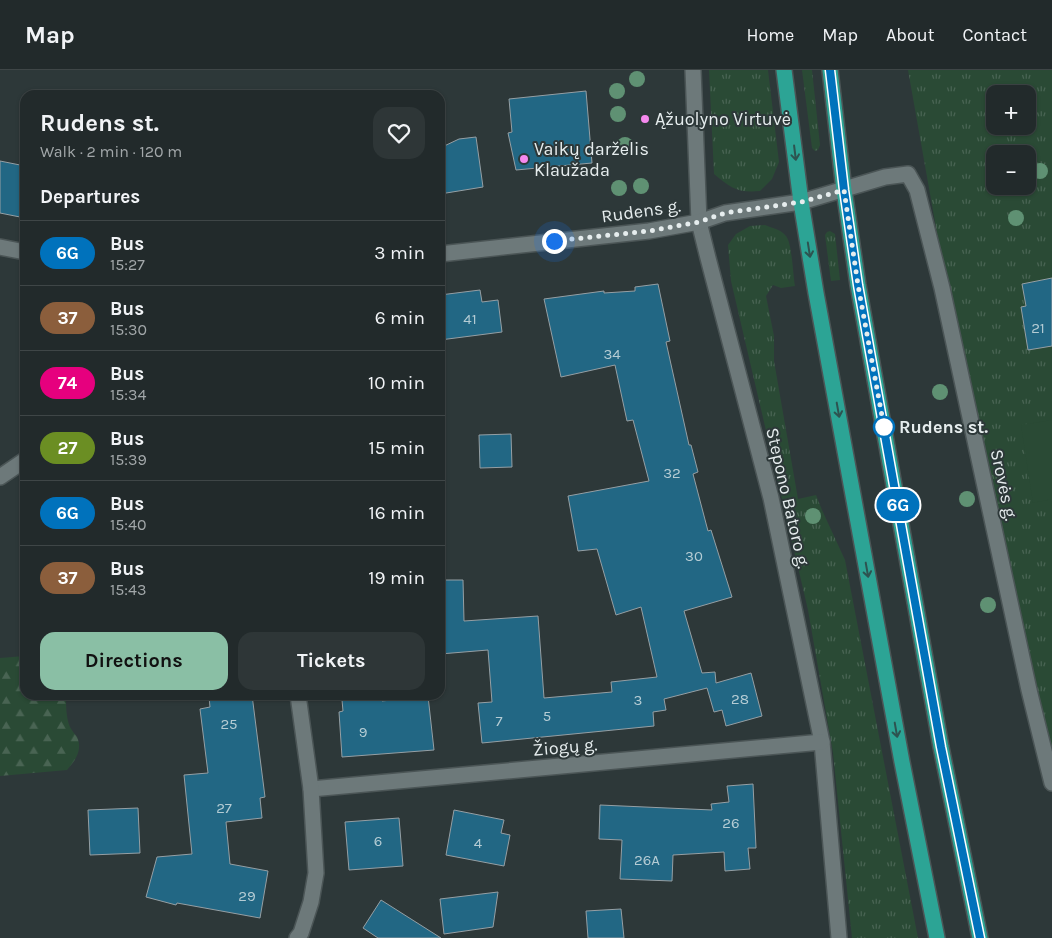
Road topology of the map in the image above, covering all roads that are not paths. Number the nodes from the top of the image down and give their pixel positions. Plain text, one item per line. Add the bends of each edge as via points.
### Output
1 (693, 70) edge
2 (784, 70) edge
3 (830, 70) edge
4 (844, 190) junction
5 (801, 202) junction
6 (699, 222) junction
7 (0, 247) edge
8 (20, 251) edge
9 (445, 253) edge
10 (20, 463) edge
11 (0, 477) edge
12 (299, 700) edge
13 (822, 742) junction
14 (1052, 782) edge
15 (311, 789) junction
16 (298, 938) edge
17 (839, 938) edge
18 (937, 938) edge
19 (980, 938) edge

1 - 6 street, Stepono Batoro g.
2 -> 5 main road
3 - 4 main road
4 - 5 street, Rudens g.
4 - 14 street, Srovės g. via 885,177 908,174 917,190 942,288
4 - 19 main road via 858,285 941,747
5 - 6 street, Rudens g. via 725,213
5 -> 18 main road via 900,752
6 - 9 street, Rudens g. via 649,231
6 - 13 street, Stepono Batoro g. via 771,498
7 - 8 street
10 - 11 street
12 - 15 street
13 - 15 street, Žiogų g.
13 - 17 street, Stepono Batoro g.
15 - 16 street via 316,873 312,902

